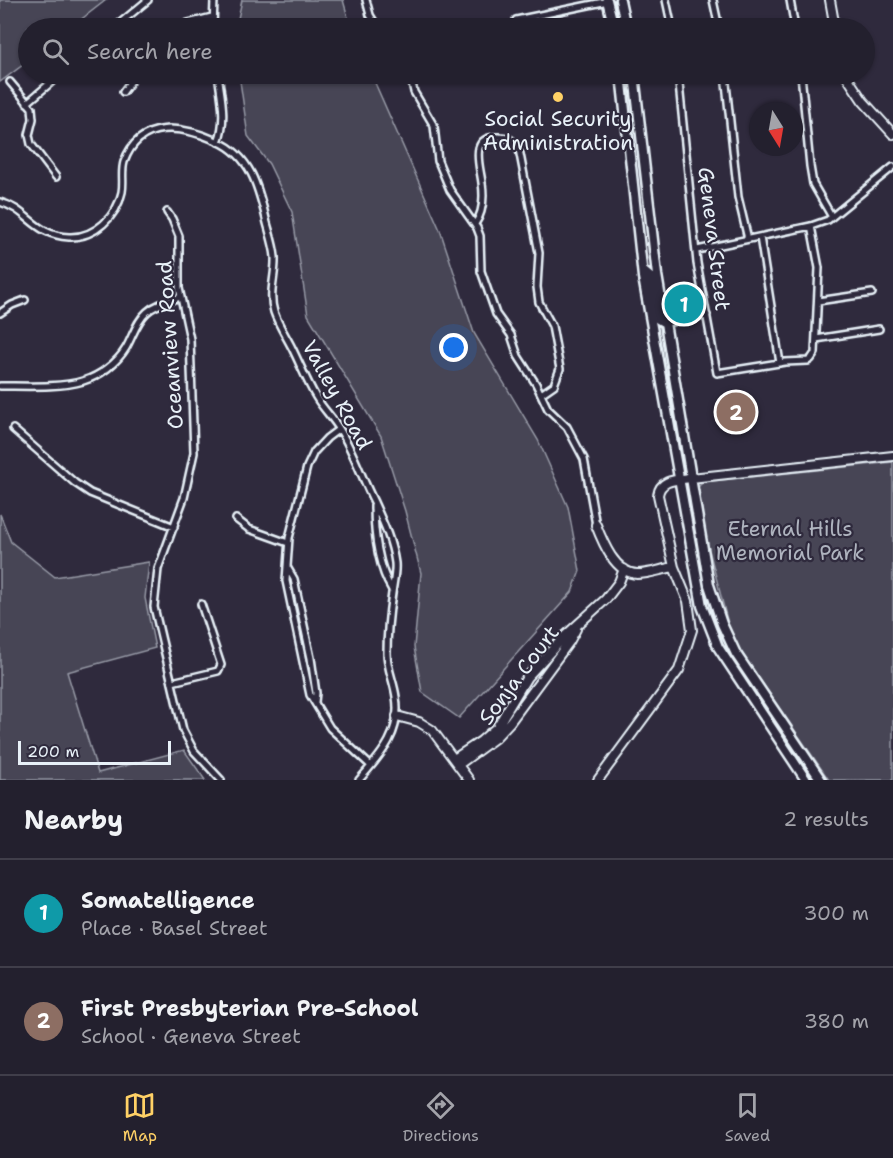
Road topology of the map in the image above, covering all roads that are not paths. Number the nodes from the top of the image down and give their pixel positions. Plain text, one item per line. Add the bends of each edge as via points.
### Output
1 (148, 0) edge
2 (214, 0) edge
3 (366, 0) edge
4 (609, 0) edge
5 (620, 0) edge
6 (666, 0) edge
7 (713, 0) edge
8 (790, 0) edge
9 (830, 0) edge
10 (212, 17) joint
11 (126, 18) edge
12 (208, 18) edge
13 (372, 18) edge
14 (525, 18) edge
15 (612, 18) edge
16 (624, 18) edge
17 (670, 18) edge
18 (717, 18) edge
19 (793, 18) edge
20 (833, 18) edge
21 (10, 82) dead end
22 (49, 84) edge
23 (129, 84) edge
24 (219, 84) edge
25 (412, 84) edge
26 (622, 84) edge
27 (635, 84) edge
28 (679, 84) edge
29 (726, 84) edge
30 (802, 84) edge
31 (852, 84) edge
32 (123, 92) dead end
33 (27, 103) junction
34 (893, 134) edge
35 (218, 142) junction
36 (893, 167) edge
37 (56, 177) dead end
38 (0, 202) edge
39 (167, 212) dead end
40 (832, 217) junction
41 (475, 224) junction
42 (812, 226) junction
43 (760, 237) junction
44 (748, 239) junction
45 (697, 250) junction
46 (643, 271) junction
47 (872, 292) dead end
48 (181, 297) junction
49 (26, 300) dead end
50 (818, 301) junction
51 (0, 313) edge
52 (707, 315) junction
53 (664, 323) junction
54 (879, 328) dead end
55 (816, 342) junction
56 (780, 363) junction
57 (0, 386) edge
58 (541, 394) junction
59 (13, 429) dead end
60 (339, 429) junction
61 (893, 456) edge
62 (691, 478) junction
63 (679, 479) junction
64 (374, 503) junction
65 (236, 519) dead end
66 (596, 525) joint
67 (174, 527) junction
68 (288, 543) junction
69 (674, 567) junction
70 (624, 569) junction
71 (392, 590) junction
72 (201, 604) dead end
73 (172, 682) junction
74 (397, 716) junction
75 (456, 762) junction
76 (371, 766) junction
77 (221, 780) edge
78 (359, 780) edge
79 (469, 780) edge
80 (598, 780) edge
81 (807, 780) edge
82 (821, 780) edge

1 - 11 street
2 - 10 street
3 - 13 street
4 - 14 street
4 - 15 main road
5 - 16 main road
6 - 17 street
7 - 18 street
8 - 19 street
9 - 20 street
10 - 12 street
21 - 33 street
22 - 33 street
23 - 32 street
24 - 35 street via 224,118
25 - 41 street via 434,126 438,161 450,190
26 - 46 main road
27 - 53 main road
28 - 45 street, Geneva Street
29 - 44 street via 738,197
30 - 40 street via 813,184
31 - 34 street
33 - 37 street via 32,108 31,144
35 - 38 street, Valley Road via 182,129 158,130 143,137 125,161 122,191 111,218 87,234 73,237 46,233 16,209
35 - 60 street, Valley Road via 242,159 257,185 275,257 271,296 274,312 316,398
36 - 40 street
39 - 48 street, Oceanview Road via 179,236
40 - 42 street
41 - 58 street via 480,236 482,271 496,314
41 - 58 street via 481,215 482,195 478,150 486,139 507,137 519,149 539,253 539,302 552,326 560,369 554,385
42 - 43 street
42 - 50 street via 819,268
43 - 44 street
43 - 56 street
44 - 45 street
45 - 52 street, Geneva Street
46 - 53 main road via 650,277 658,319
46 - 63 main road
47 - 50 street
48 - 57 street via 148,311 121,355 95,376 73,384
48 - 67 street, Oceanview Road via 190,339 194,453
49 - 51 street
50 - 55 street
52 - 53 street
52 - 56 street, Geneva Street via 717,373
53 - 62 main road
54 - 55 street
55 - 56 street via 811,359
58 - 66 street via 548,409 567,427 584,459
59 - 67 street via 90,493
60 - 64 street, Valley Road
60 - 68 street via 314,452
61 - 62 street
62 - 63 street
62 - 82 main road via 709,585 728,638
63 - 69 street via 666,482 658,495
63 - 81 main road via 709,628
64 - 71 street, Valley Road via 381,560
64 - 71 street, Valley Road via 386,528 394,563
65 - 68 street via 249,529
66 - 70 street via 612,558
67 - 73 street, Oceanview Road via 158,569 154,607
68 - 76 street via 286,581 309,695 330,728
69 - 70 street via 639,574
69 - 80 street via 688,602 692,630 679,670
70 - 75 street, Sonja Court via 619,582 577,627 510,722 488,744
71 - 74 street, Valley Road via 387,657
72 - 73 street via 221,665 218,671
73 - 77 street, Oceanview Road via 183,730 194,751
74 - 75 street via 432,730
74 - 76 street, Valley Road via 390,742
75 - 79 street
76 - 78 street, Valley Road

